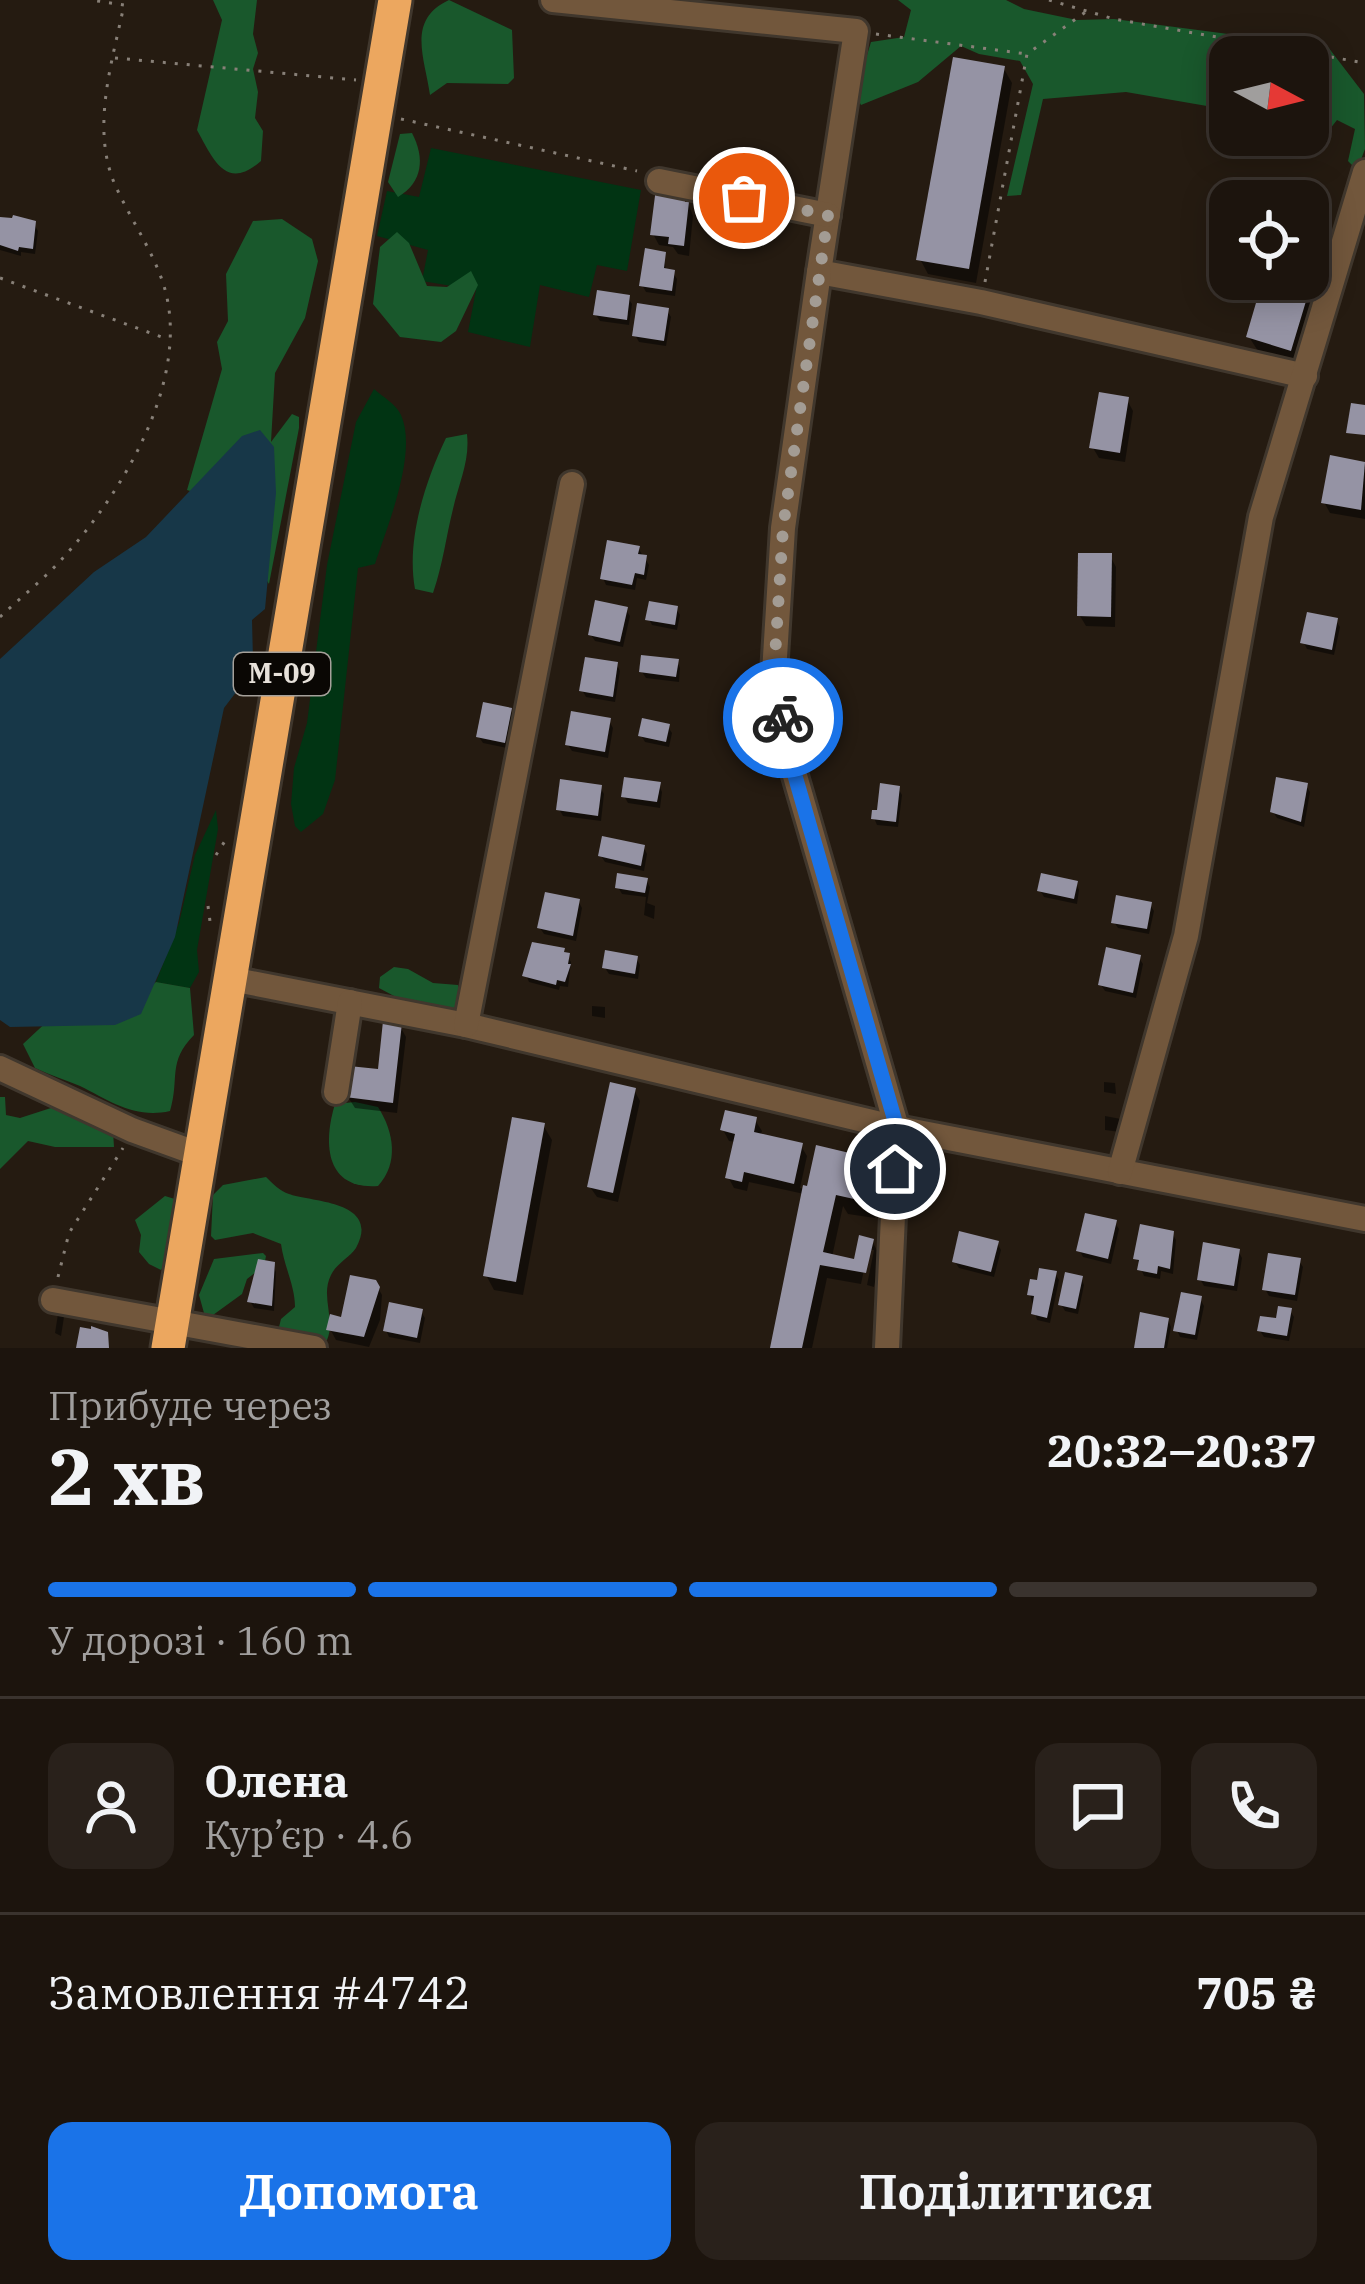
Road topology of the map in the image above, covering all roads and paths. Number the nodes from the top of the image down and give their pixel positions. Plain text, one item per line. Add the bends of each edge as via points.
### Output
1 (91, 0) edge
2 (394, 0) edge
3 (553, 0) edge
4 (1048, 0) edge
5 (1087, 11) junction
6 (856, 32) junction
7 (1027, 54) junction
8 (113, 58) junction
9 (1365, 63) edge
10 (378, 99) junction
11 (1365, 172) edge
12 (659, 181) joint
13 (828, 215) junction
14 (819, 272) junction
15 (0, 278) edge
16 (981, 302) junction
17 (171, 340) junction
18 (1304, 376) junction
19 (572, 484) dead end
20 (0, 617) edge
21 (229, 835) dead end
22 (216, 855) dead end
23 (208, 906) dead end
24 (212, 936) dead end
25 (231, 979) junction
26 (350, 1002) junction
27 (466, 1025) junction
28 (0, 1068) edge
29 (336, 1092) dead end
30 (897, 1128) junction
31 (132, 1130) junction
32 (201, 1155) junction
33 (1120, 1172) junction
34 (1365, 1219) edge
35 (53, 1300) joint
36 (170, 1334) edge
37 (314, 1348) edge
38 (887, 1348) edge

1 - 8 path via 124,5
2 - 10 highway, М-09
3 - 6 street
4 - 5 path
5 - 7 path
5 - 9 path
6 - 7 path
6 - 13 street
7 - 16 path
8 - 10 path
8 - 17 path via 104,150 164,286
10 - 12 path
10 - 25 highway, М-09
11 - 18 street
12 - 13 street
13 - 14 street
14 - 16 street
14 - 30 street via 783,528 774,673 791,762
15 - 17 path
16 - 18 street
17 - 20 path via 160,396 106,505
18 - 33 street via 1261,518 1186,936
19 - 27 street
21 - 22 path
23 - 24 path
25 - 26 street
25 - 32 highway, М-09
26 - 27 street
26 - 29 street
27 - 30 street
28 - 31 street
30 - 33 street
30 - 38 street
31 - 32 street
31 - 35 path via 69,1233
32 - 36 highway, М-09
33 - 34 street
35 - 36 street
36 - 37 street

